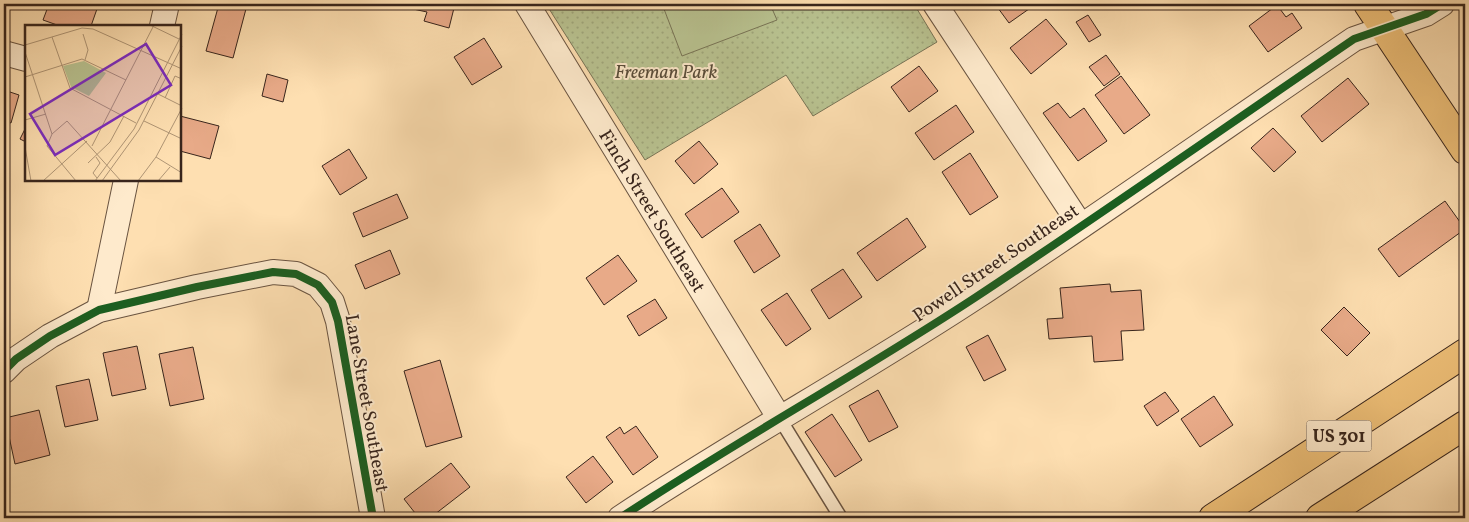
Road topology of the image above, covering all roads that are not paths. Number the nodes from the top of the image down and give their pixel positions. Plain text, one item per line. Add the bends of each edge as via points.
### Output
1 (168, 4) edge
2 (527, 4) edge
3 (935, 4) edge
4 (1368, 4) edge
5 (1442, 4) edge
6 (162, 25) edge
7 (1384, 28) junction
8 (4, 53) edge
9 (25, 59) edge
10 (1465, 150) edge
11 (126, 181) edge
12 (1080, 226) junction
13 (100, 310) junction
14 (1465, 353) edge
15 (4, 371) edge
16 (780, 419) junction
17 (1465, 425) edge
18 (373, 518) edge
19 (620, 518) edge
20 (841, 518) edge
21 (1212, 518) edge
22 (1320, 518) edge

1 - 6 street
2 - 16 street, Finch Street Southeast
3 - 12 street
4 - 7 main road
5 - 7 street, Powell Street Southeast via 1426,14
7 - 10 main road
7 - 12 street, Powell Street Southeast via 1354,39
8 - 9 street
11 - 13 street
12 - 16 street, Powell Street Southeast via 975,298
13 - 15 street, Lane Street Southeast via 50,336
13 - 18 street, Lane Street Southeast via 273,272 296,274 318,285 332,302 338,321
14 - 21 main road, US 301
16 - 19 street, Powell Street Southeast
16 - 20 lane
17 - 22 main road

